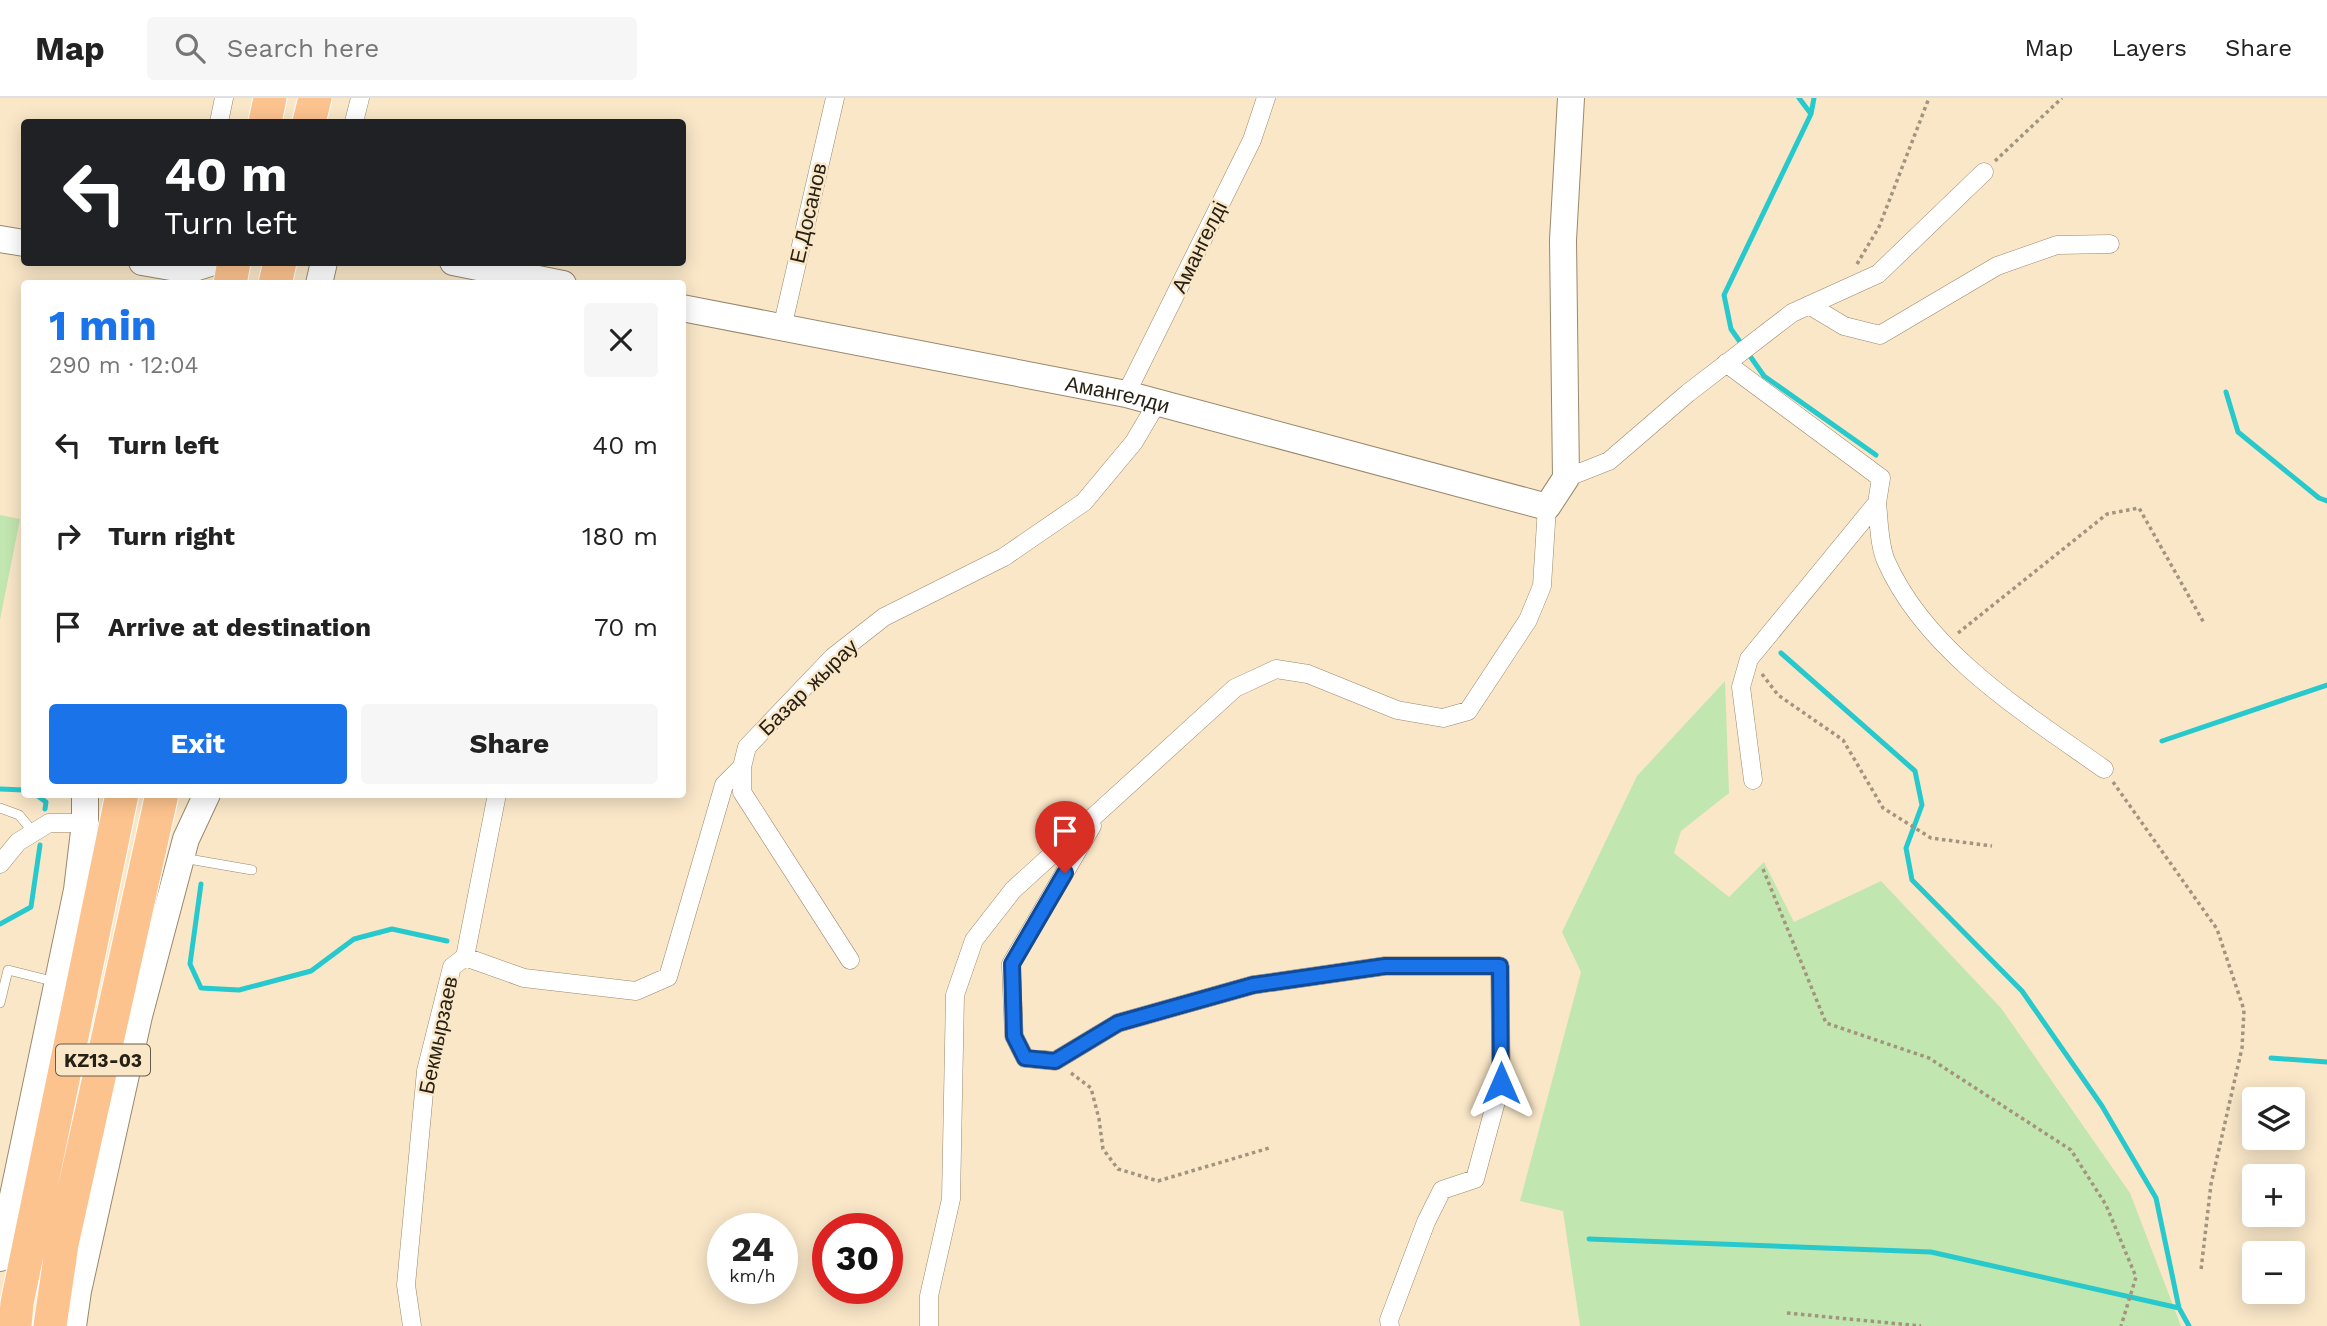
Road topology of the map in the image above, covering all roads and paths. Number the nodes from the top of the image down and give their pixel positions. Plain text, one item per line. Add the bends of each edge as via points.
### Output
1 (225, 98) edge
2 (270, 98) edge
3 (315, 98) edge
4 (360, 98) edge
5 (835, 98) edge
6 (1266, 98) edge
7 (1571, 98) edge
8 (1929, 98) edge
9 (2062, 98) edge
10 (220, 119) edge
11 (266, 119) edge
12 (310, 119) edge
13 (355, 119) edge
14 (1984, 172) joint
15 (0, 239) edge
16 (21, 242) edge
17 (2110, 244) dead end
18 (168, 266) edge
19 (473, 266) edge
20 (194, 270) edge
21 (543, 280) edge
22 (1841, 290) junction
23 (1809, 305) junction
24 (686, 309) edge
25 (782, 328) junction
26 (1726, 363) junction
27 (1126, 394) junction
28 (1157, 404) junction
29 (1566, 478) junction
30 (1877, 503) junction
31 (1547, 508) junction
32 (2204, 623) dead end
33 (1945, 643) junction
34 (1749, 659) junction
35 (742, 767) junction
36 (2104, 769) joint
37 (1753, 780) dead end
38 (85, 798) edge
39 (121, 798) edge
40 (161, 798) edge
41 (205, 798) edge
42 (496, 798) edge
43 (0, 808) edge
44 (1102, 809) junction
45 (85, 823) junction
46 (34, 833) junction
47 (1992, 846) dead end
48 (181, 858) junction
49 (0, 864) edge
50 (1763, 869) dead end
51 (252, 870) dead end
52 (465, 957) junction
53 (850, 960) dead end
54 (58, 982) junction
55 (0, 1003) edge
56 (1055, 1061) junction
57 (1269, 1148) dead end
58 (0, 1258) edge
59 (2201, 1270) dead end
60 (1787, 1313) dead end
61 (15, 1326) edge
62 (50, 1326) edge
63 (73, 1326) edge
64 (412, 1326) edge
65 (929, 1326) edge
66 (1390, 1326) edge
67 (1921, 1326) edge
68 (2121, 1326) edge

1 - 10 street
2 - 11 highway
3 - 12 highway
4 - 13 street
5 - 25 street, Е.Досанов
6 - 27 street, Амангелді via 1252,140
7 - 29 main road via 1563,240
8 - 22 path via 1880,227
9 - 14 path
14 - 22 street via 1878,274
15 - 16 main road
17 - 23 street via 2057,245 1997,266 1880,335 1844,326
18 - 20 main road
19 - 21 main road
22 - 23 street
23 - 26 street
24 - 25 main road, Амангелди
25 - 27 main road, Амангелди
26 - 29 street via 1609,461
26 - 30 street via 1881,478
27 - 28 main road, Амангелди
28 - 31 main road, Амангелди
28 - 35 street, Базар жырау via 1134,442 1084,502 1004,557 884,617 833,657 747,747
29 - 31 main road
30 - 33 street via 1885,559 1916,615
30 - 34 street
31 - 44 street via 1542,586 1528,620 1468,711 1443,718 1397,709 1308,674 1276,669 1235,688
32 - 33 path via 2139,508 2107,514
33 - 36 street via 1996,693
34 - 37 street via 1741,687
34 - 47 path via 1778,695 1843,740 1882,808 1931,838
35 - 52 street, Базар жырау via 724,785 668,977 636,991 524,978
35 - 53 street via 742,792
36 - 59 path via 2217,929 2244,1010 2242,1048 2211,1184
38 - 45 main road
39 - 61 highway, KZ13-03 via 16,1303
40 - 62 highway, KZ13-03 via 62,1244
41 - 48 main road
42 - 52 street, Бекмырзаев
43 - 46 lane via 19,816
44 - 56 street via 1012,964 1014,1036 1025,1058
44 - 65 street via 1013,890 974,940 955,995 951,1199 929,1296
45 - 46 street via 49,823
45 - 54 main road
46 - 49 street via 18,842
48 - 51 lane
48 - 63 main road via 139,1016
50 - 68 path via 1826,1023 1929,1058 2071,1150 2106,1205 2136,1277
52 - 64 street, Бекмырзаев via 452,967 426,1071 405,1285
54 - 55 lane via 8,970
54 - 58 main road
56 - 57 path via 1091,1088 1103,1149 1118,1169 1158,1181
56 - 66 street via 1118,1023 1253,985 1385,966 1500,966 1501,1083 1475,1179 1442,1190 1426,1222
60 - 67 path

